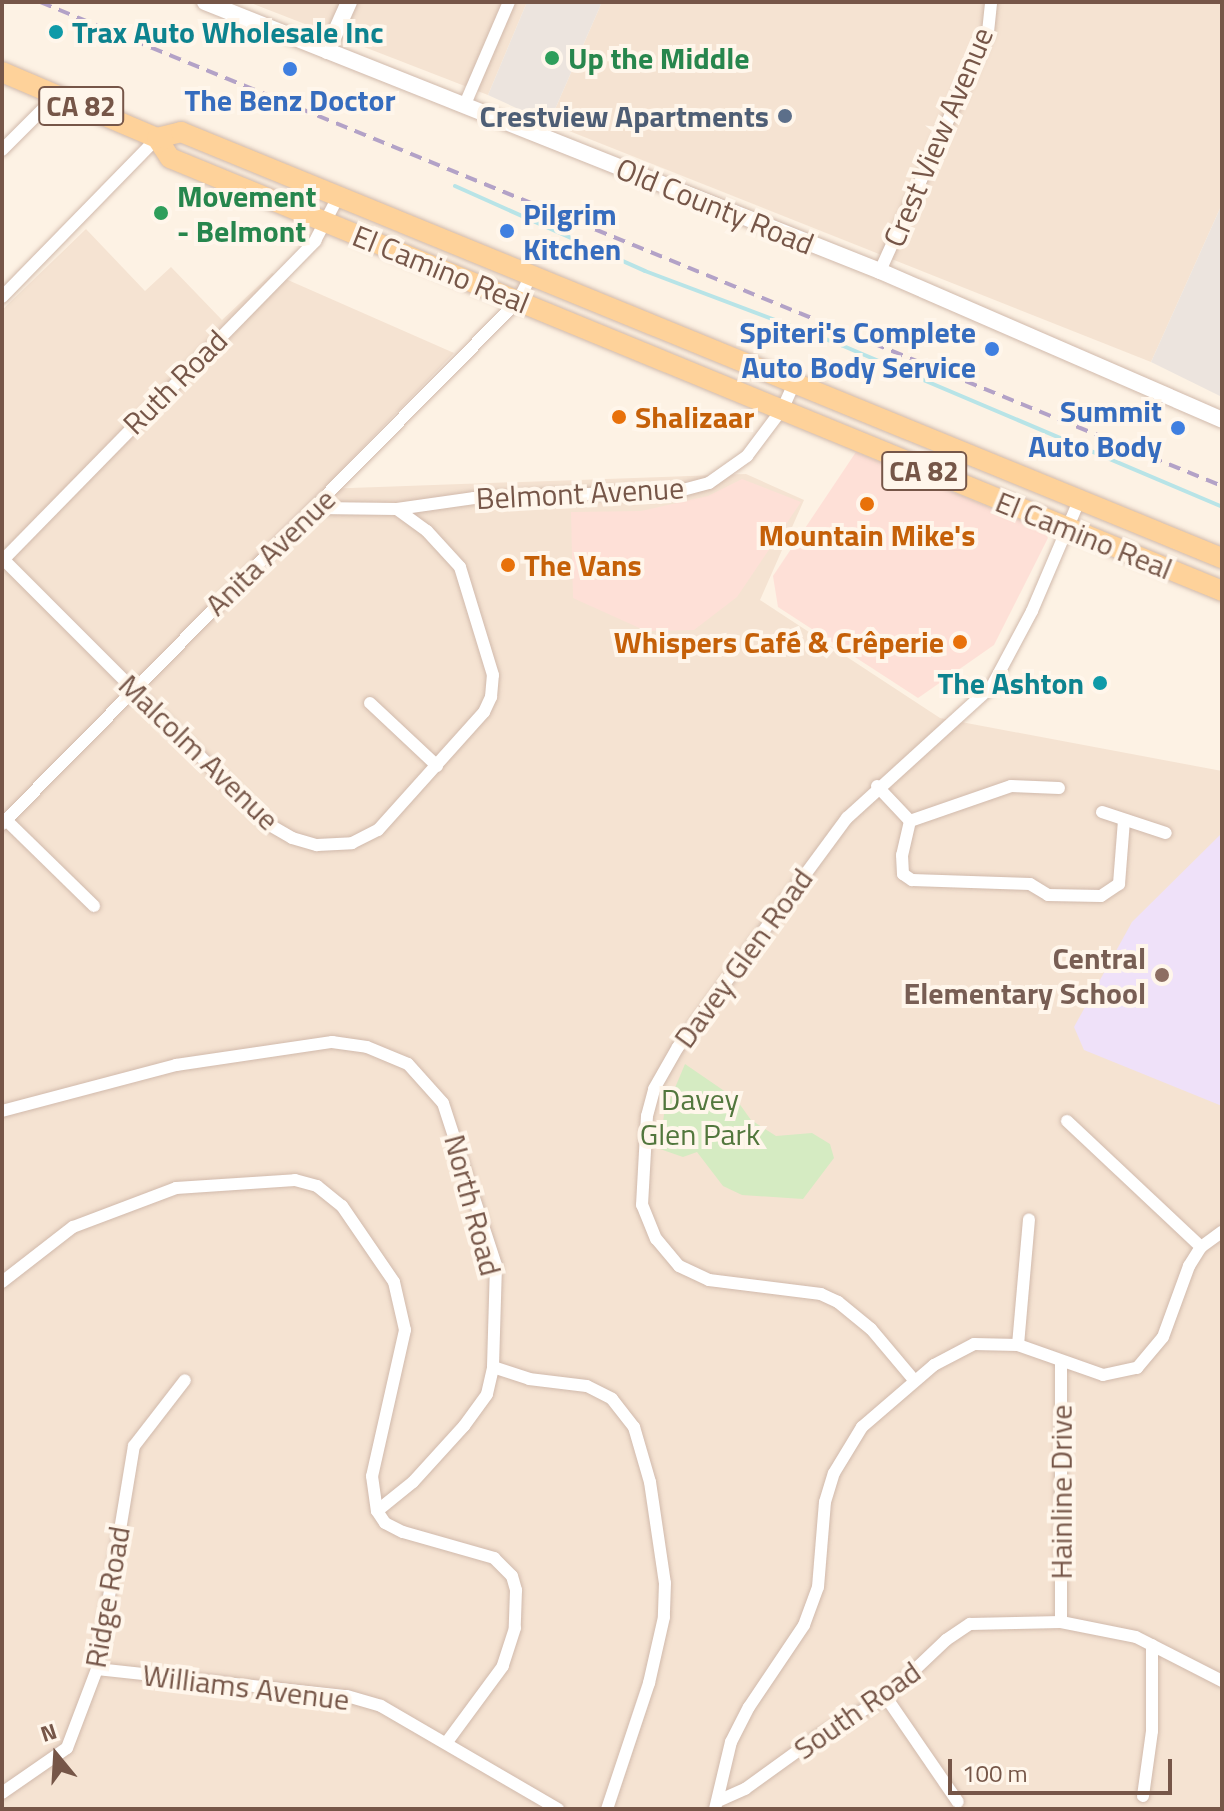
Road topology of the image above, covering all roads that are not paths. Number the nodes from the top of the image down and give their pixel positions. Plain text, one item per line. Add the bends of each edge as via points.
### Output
1 (205, 2) edge
2 (349, 2) edge
3 (509, 2) edge
4 (991, 2) edge
5 (327, 51) junction
6 (3, 75) edge
7 (56, 96) junction
8 (465, 104) junction
9 (157, 138) junction
10 (2, 150) edge
11 (338, 197) junction
12 (326, 222) junction
13 (880, 271) junction
14 (531, 276) junction
15 (2, 297) edge
16 (518, 301) junction
17 (794, 383) junction
18 (783, 408) junction
19 (1222, 420) edge
20 (1079, 501) junction
21 (317, 508) junction
22 (397, 509) junction
23 (1067, 528) junction
24 (1222, 558) edge
25 (2, 559) edge
26 (1222, 591) edge
27 (131, 689) junction
28 (370, 703) dead end
29 (437, 766) junction
30 (877, 786) junction
31 (1059, 788) dead end
32 (1102, 812) dead end
33 (910, 821) junction
34 (1124, 821) junction
35 (4, 822) edge
36 (1166, 833) dead end
37 (94, 906) dead end
38 (2, 1111) edge
39 (1067, 1121) dead end
40 (1029, 1219) dead end
41 (1222, 1232) edge
42 (1201, 1247) junction
43 (2, 1282) edge
44 (1018, 1345) junction
45 (1061, 1362) junction
46 (493, 1367) junction
47 (185, 1380) dead end
48 (914, 1380) junction
49 (377, 1511) junction
50 (1061, 1622) junction
51 (1152, 1645) junction
52 (97, 1669) junction
53 (1222, 1681) edge
54 (886, 1697) junction
55 (447, 1742) junction
56 (2, 1793) edge
57 (1143, 1796) dead end
58 (958, 1802) dead end
59 (717, 1805) edge
60 (558, 1809) edge
61 (607, 1809) edge

1 - 5 street, Old County Road
2 - 5 street
3 - 8 street
4 - 13 street, Crest View Avenue via 988,32
5 - 8 street, Old County Road
6 - 7 main road, CA 82
7 - 9 main road, CA 82
7 - 10 street
8 - 13 street, Old County Road
9 - 11 main road, El Camino Real / CA 82 via 181,132
9 - 12 main road, El Camino Real / CA 82 via 170,158
9 - 15 street
11 - 12 street, Ruth Road
11 - 14 main road, El Camino Real / CA 82
12 - 16 main road, El Camino Real / CA 82
12 - 25 street, Ruth Road via 278,279
13 - 19 street, Old County Road
14 - 16 street, Anita Avenue
14 - 17 main road, El Camino Real / CA 82
16 - 18 main road, El Camino Real / CA 82
16 - 21 street, Anita Avenue
17 - 18 street, Belmont Avenue
17 - 20 main road, El Camino Real / CA 82
18 - 22 street, Belmont Avenue via 732,469 679,491 474,498
18 - 23 main road, El Camino Real / CA 82
20 - 23 street, Davey Glen Road
20 - 24 main road, El Camino Real / CA 82
21 - 22 street, Belmont Avenue
21 - 27 street, Anita Avenue
22 - 29 street, Malcolm Avenue via 427,531 460,567 493,675 484,712
23 - 26 main road, El Camino Real / CA 82
23 - 30 street, Davey Glen Road via 992,686
25 - 27 street, Malcolm Avenue
27 - 29 street, Malcolm Avenue via 268,824 317,845 352,843 378,830
27 - 35 street, Anita Avenue
28 - 29 street
30 - 33 street
30 - 48 street, Davey Glen Road via 797,882 678,1047 654,1089 647,1116 642,1205 656,1239 679,1266 729,1284 806,1291 838,1302 871,1329
31 - 33 street via 1011,786
32 - 34 street
33 - 34 street via 902,855 903,874 912,880 1030,884 1048,895 1101,896 1119,884
34 - 36 street
35 - 37 street
38 - 46 street, North Road via 176,1065 332,1042 367,1047 408,1064 443,1103 496,1265
39 - 42 street
40 - 44 street
41 - 42 street
42 - 45 street via 1163,1337 1137,1368 1103,1375
43 - 49 street via 73,1227 176,1188 295,1180 317,1186 342,1206 374,1248 394,1282 405,1330 372,1476
44 - 45 street
44 - 48 street via 974,1344
45 - 50 street, Hainline Drive
46 - 49 street, North Road via 487,1394 464,1426 413,1482
46 - 61 street via 529,1379 587,1386 612,1399 634,1427 650,1482 664,1617 649,1683
47 - 52 street, Ridge Road via 134,1446
48 - 59 street via 862,1427 834,1473 825,1502 818,1587 804,1625 731,1742
49 - 55 street via 385,1523 403,1532 494,1558 512,1576 515,1628 503,1666
50 - 51 street, South Road
50 - 54 street, South Road via 970,1624
51 - 53 street, South Road
51 - 57 street via 1152,1731
52 - 55 street, Williams Avenue via 347,1696 381,1706
52 - 56 street, Ridge Road via 67,1748
54 - 58 street
54 - 59 street, South Road
55 - 60 street, Williams Avenue

